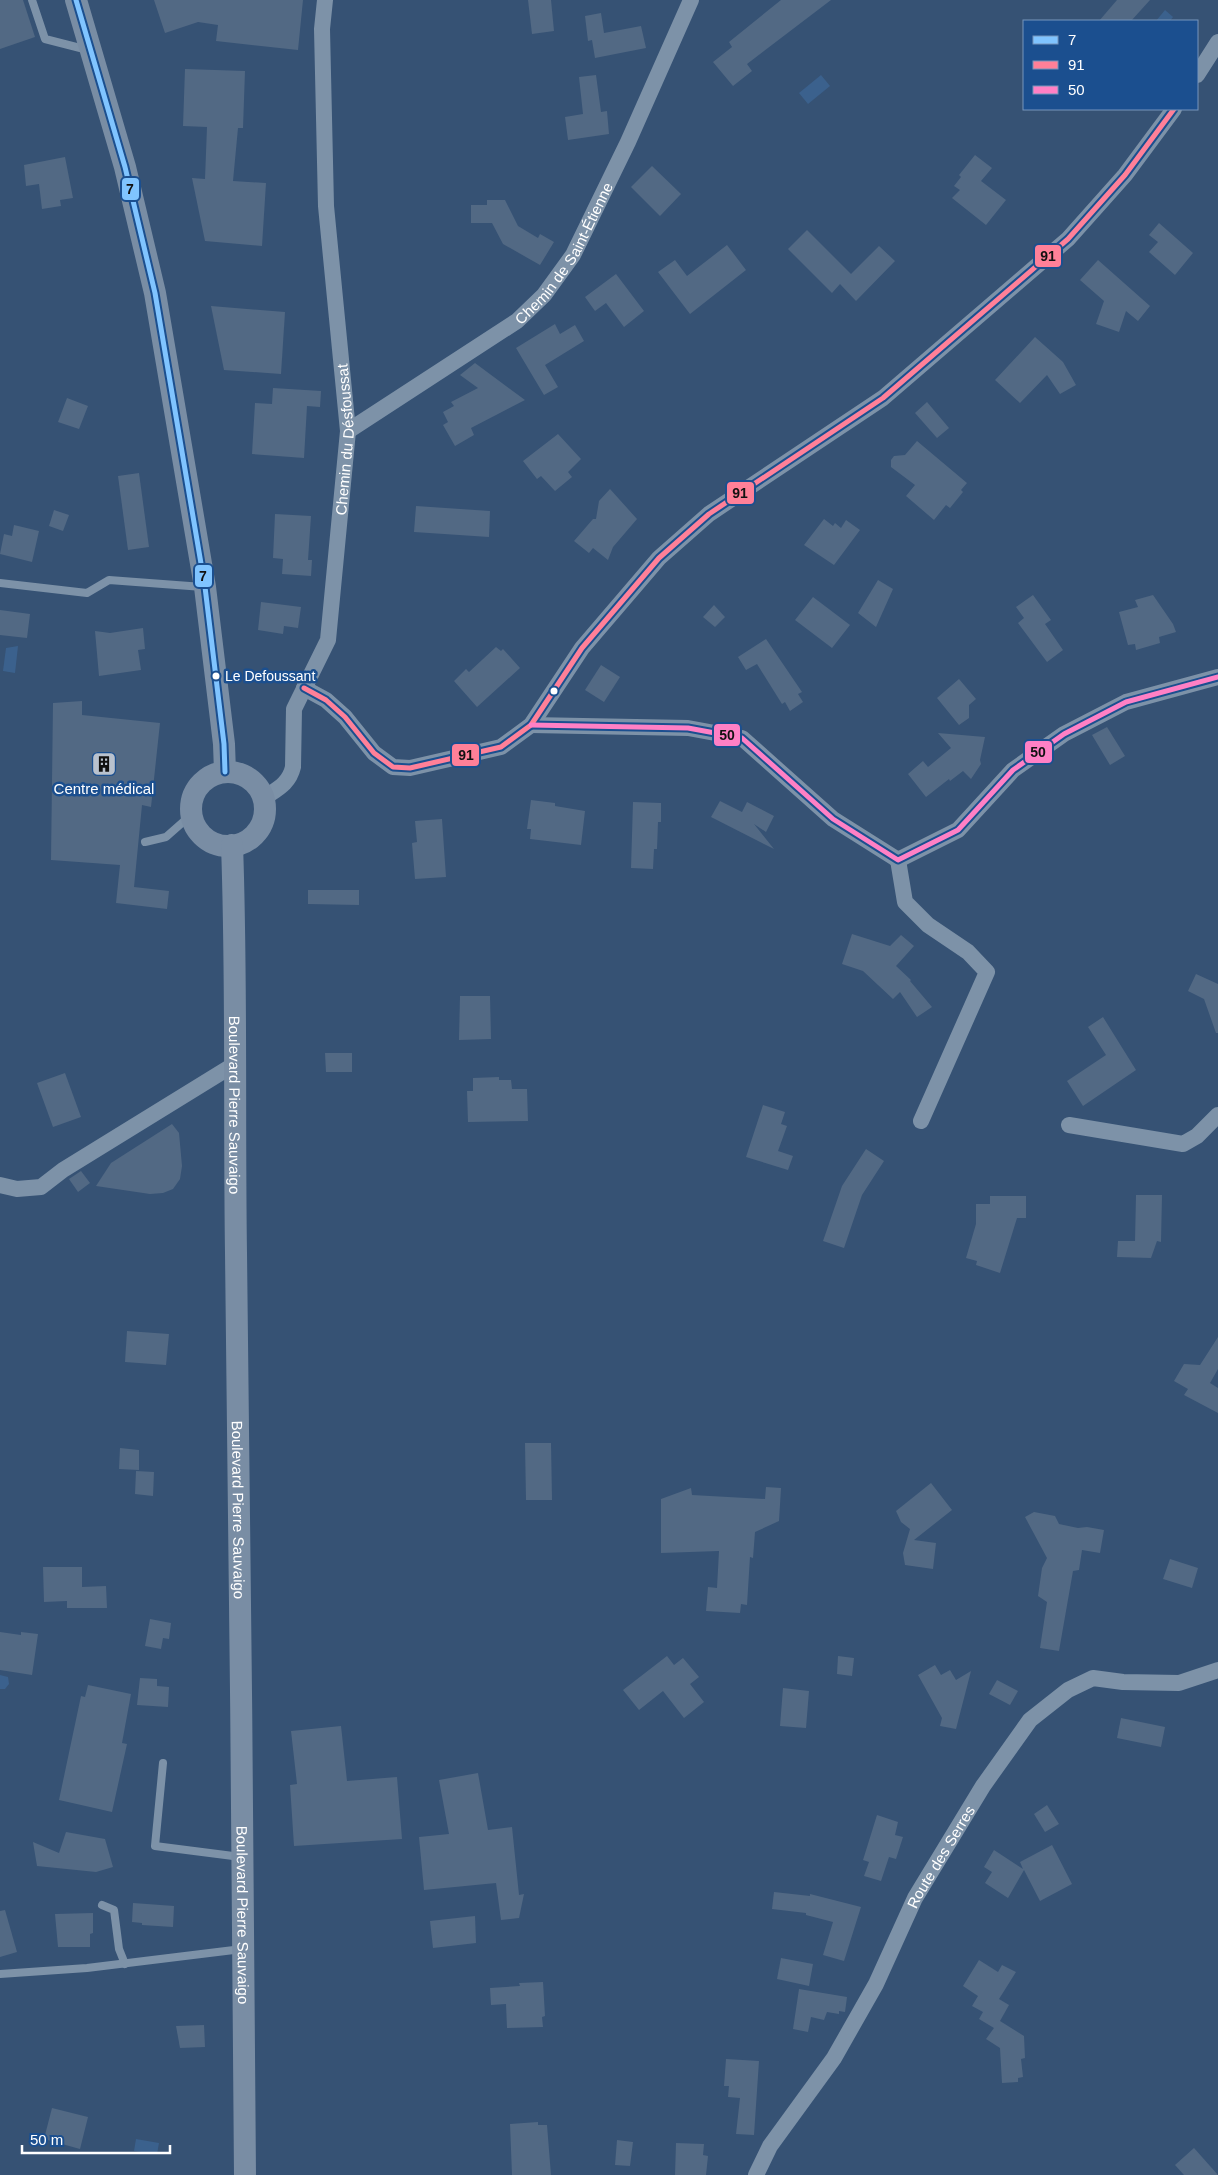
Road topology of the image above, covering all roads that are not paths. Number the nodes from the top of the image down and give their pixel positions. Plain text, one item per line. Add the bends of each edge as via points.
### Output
1 (32, 0) edge
2 (76, 0) edge
3 (325, 0) edge
4 (691, 0) edge
5 (1218, 42) edge
6 (92, 51) junction
7 (1198, 73) edge
8 (1173, 110) edge
9 (348, 431) junction
10 (0, 583) edge
11 (205, 587) junction
12 (1218, 677) edge
13 (304, 688) junction
14 (530, 725) junction
15 (225, 772) junction
16 (264, 798) junction
17 (192, 815) junction
18 (145, 842) dead end
19 (232, 846) junction
20 (898, 860) junction
21 (235, 1064) junction
22 (1218, 1115) edge
23 (921, 1121) dead end
24 (1069, 1125) dead end
25 (0, 1185) edge
26 (1218, 1670) edge
27 (163, 1763) dead end
28 (244, 1857) junction
29 (102, 1905) dead end
30 (244, 1949) junction
31 (125, 1964) junction
32 (0, 1974) edge
33 (245, 2175) edge
34 (756, 2175) edge

1 - 6 lane via 45,39
2 - 6 main road
3 - 9 street, Chemin du Désfoussat via 322,29 326,206
4 - 9 street, Chemin de Saint-Étienne via 573,255 544,295 517,321
5 - 7 street
6 - 11 main road via 126,167 155,293
8 - 14 street via 1125,175 1068,239 883,398 709,514 659,558 582,648
9 - 13 street, Chemin du Désfoussat via 328,640
10 - 11 lane via 87,593 110,580
11 - 15 main road
12 - 20 street via 1126,702 1064,734 1013,770 958,830
13 - 14 street via 326,700 374,753 393,768 410,768 501,747
13 - 16 street, Chemin du Désfoussat via 294,709 291,775 287,783
14 - 20 street via 688,728 742,738 833,819
15 - 16 main road via 249,778
15 - 17 main road via 213,774 196,790 191,801
16 - 19 main road via 263,817 255,834
17 - 18 lane via 166,837
17 - 19 main road via 200,834 209,841
19 - 21 main road, Boulevard Pierre Sauvaigo
20 - 23 street via 905,902 928,925 968,952 986,972
21 - 25 street via 63,1170 41,1187 18,1189
21 - 28 main road, Boulevard Pierre Sauvaigo
22 - 24 street via 1197,1136 1183,1144
26 - 34 street, Route des Serres via 1178,1683 1093,1678 1068,1690 1030,1720 983,1786 924,1882 876,1984 834,2058 770,2146
27 - 28 lane via 155,1846
28 - 30 main road, Boulevard Pierre Sauvaigo
29 - 31 lane via 114,1910 119,1949
30 - 31 lane
30 - 33 main road, Boulevard Pierre Sauvaigo
31 - 32 lane

